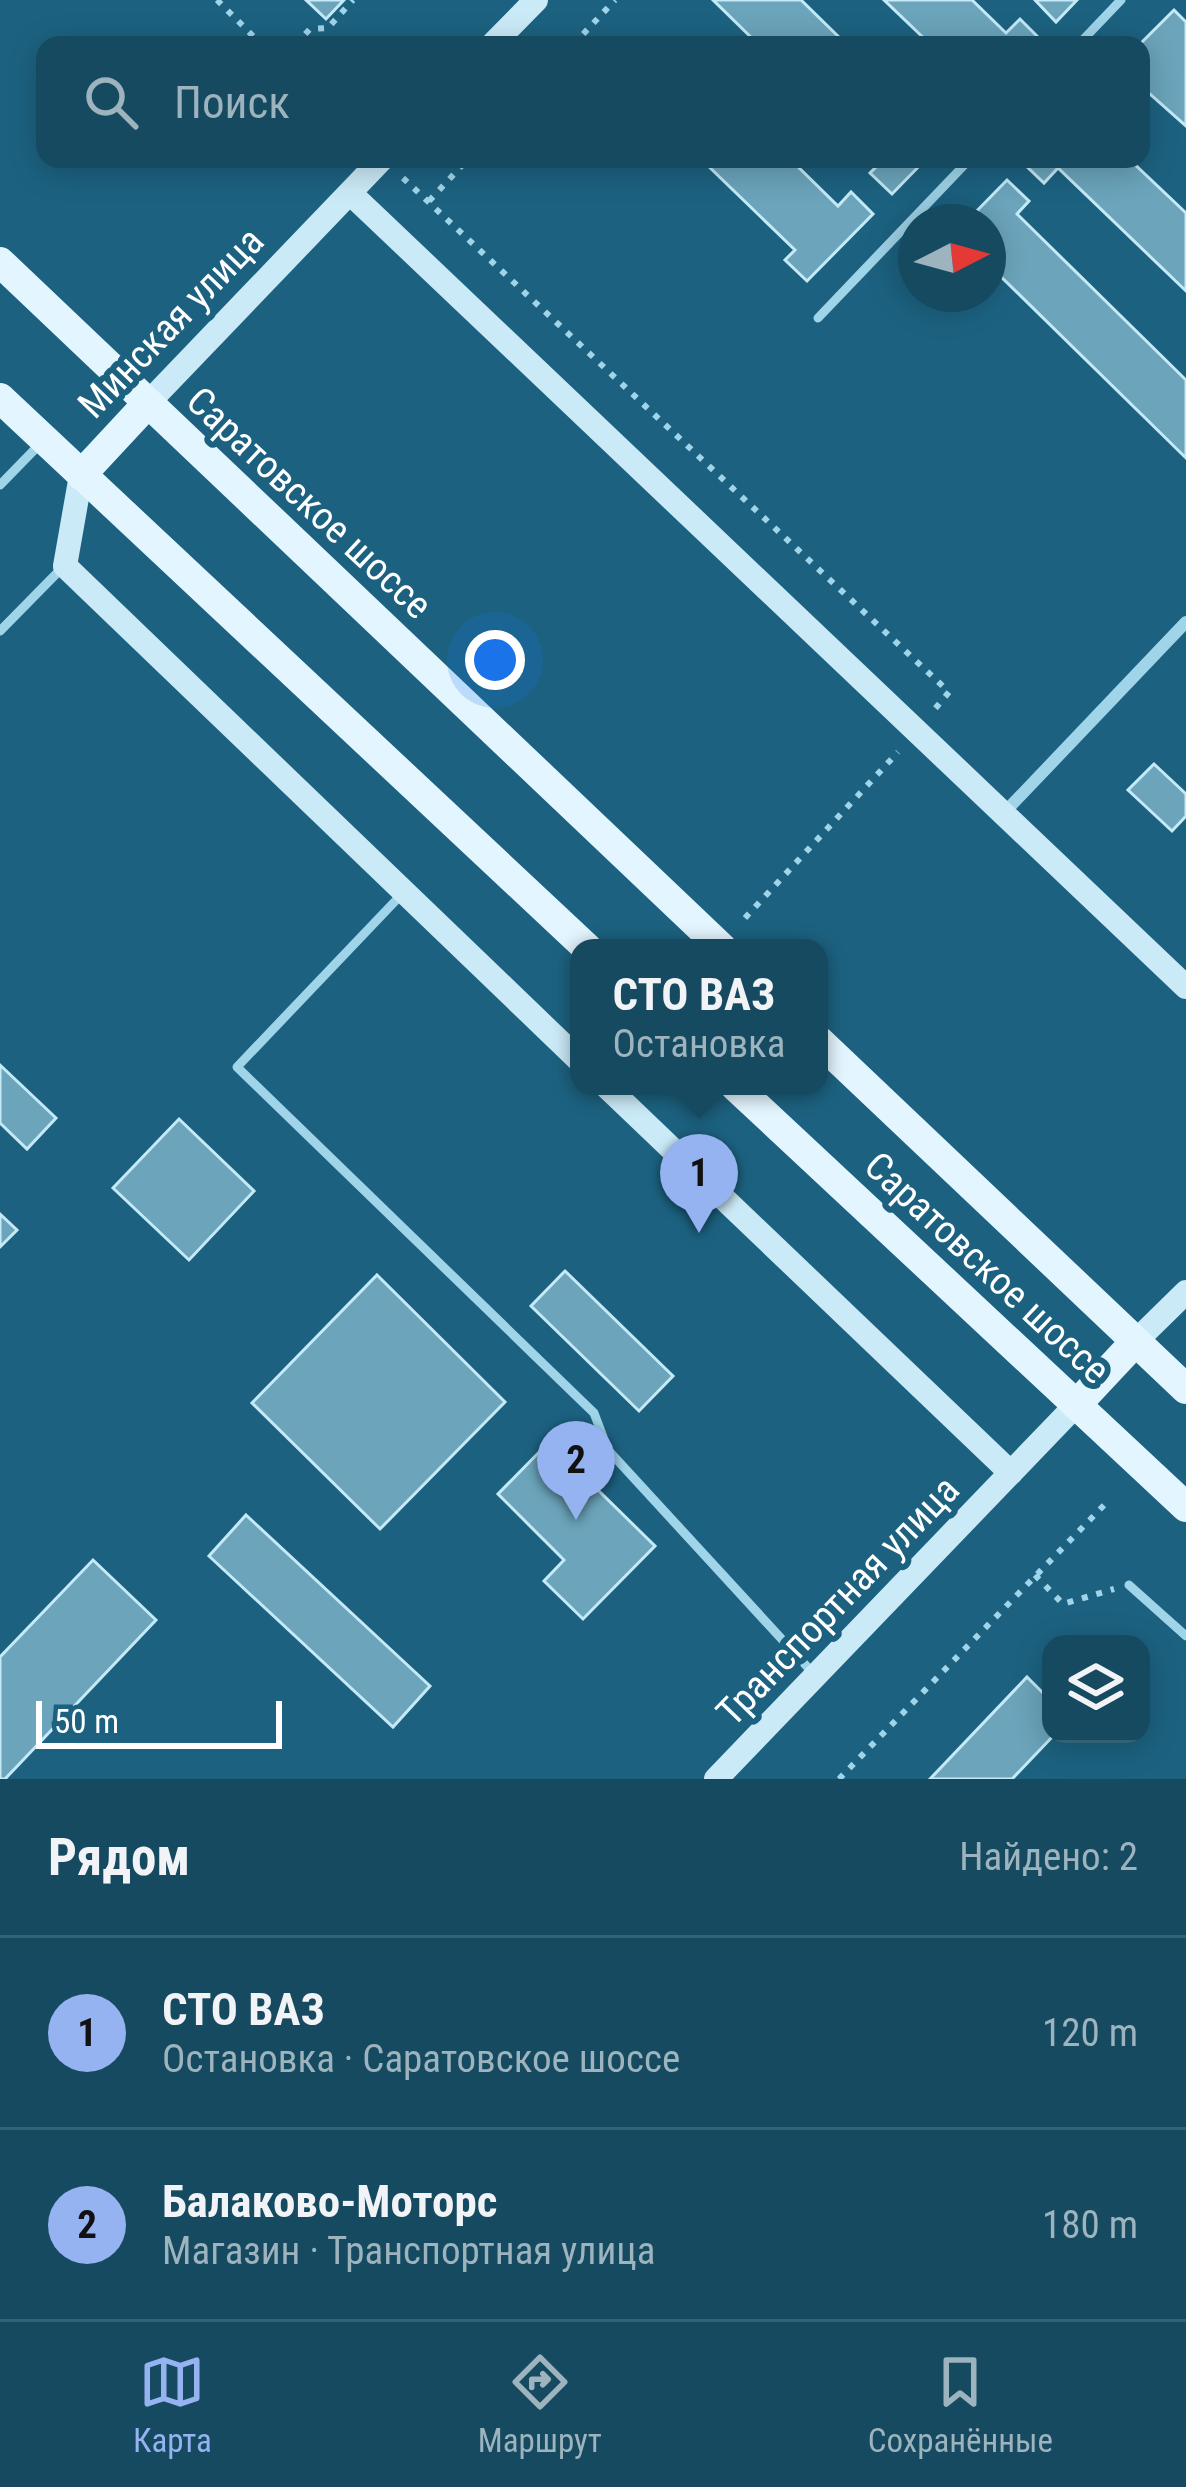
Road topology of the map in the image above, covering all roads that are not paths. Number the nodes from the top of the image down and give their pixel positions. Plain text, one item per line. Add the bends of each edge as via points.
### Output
1 (536, 0) edge
2 (1120, 0) edge
3 (501, 36) edge
4 (1086, 36) edge
5 (387, 168) edge
6 (961, 168) edge
7 (350, 193) junction
8 (0, 262) edge
9 (818, 319) dead end
10 (0, 398) edge
11 (148, 403) junction
12 (44, 440) junction
13 (81, 476) junction
14 (0, 485) edge
15 (65, 566) junction
16 (1186, 622) edge
17 (0, 631) edge
18 (1004, 813) junction
19 (404, 892) junction
20 (577, 939) edge
21 (713, 939) edge
22 (1186, 987) edge
23 (828, 1049) edge
24 (570, 1051) edge
25 (615, 1095) edge
26 (745, 1095) edge
27 (1186, 1292) edge
28 (1135, 1342) junction
29 (1186, 1389) edge
30 (1076, 1405) junction
31 (1011, 1473) junction
32 (1186, 1508) edge
33 (1129, 1585) road end
34 (1186, 1636) edge
35 (815, 1676) junction
36 (716, 1779) edge

1 - 3 main road
2 - 4 lane
5 - 7 main road, Минская улица
6 - 9 lane
7 - 11 main road, Минская улица
7 - 18 main road
8 - 11 main road, Саратовское шоссе
10 - 12 main road
11 - 13 main road, Минская улица
11 - 21 main road, Саратовское шоссе
12 - 13 main road
12 - 14 lane
13 - 15 main road, Минская улица
13 - 20 main road
15 - 17 lane
15 - 19 main road
16 - 18 street
18 - 22 main road
19 - 24 main road
19 - 35 lane via 237,1067 594,1414 608,1450
23 - 28 main road, Саратовское шоссе
25 - 31 main road
26 - 30 main road, Саратовское шоссе
27 - 28 main road
28 - 29 main road, Саратовское шоссе
28 - 30 main road
30 - 31 main road, Транспортная улица
30 - 32 main road, Саратовское шоссе
31 - 35 main road, Транспортная улица
33 - 34 lane
35 - 36 main road, Транспортная улица

